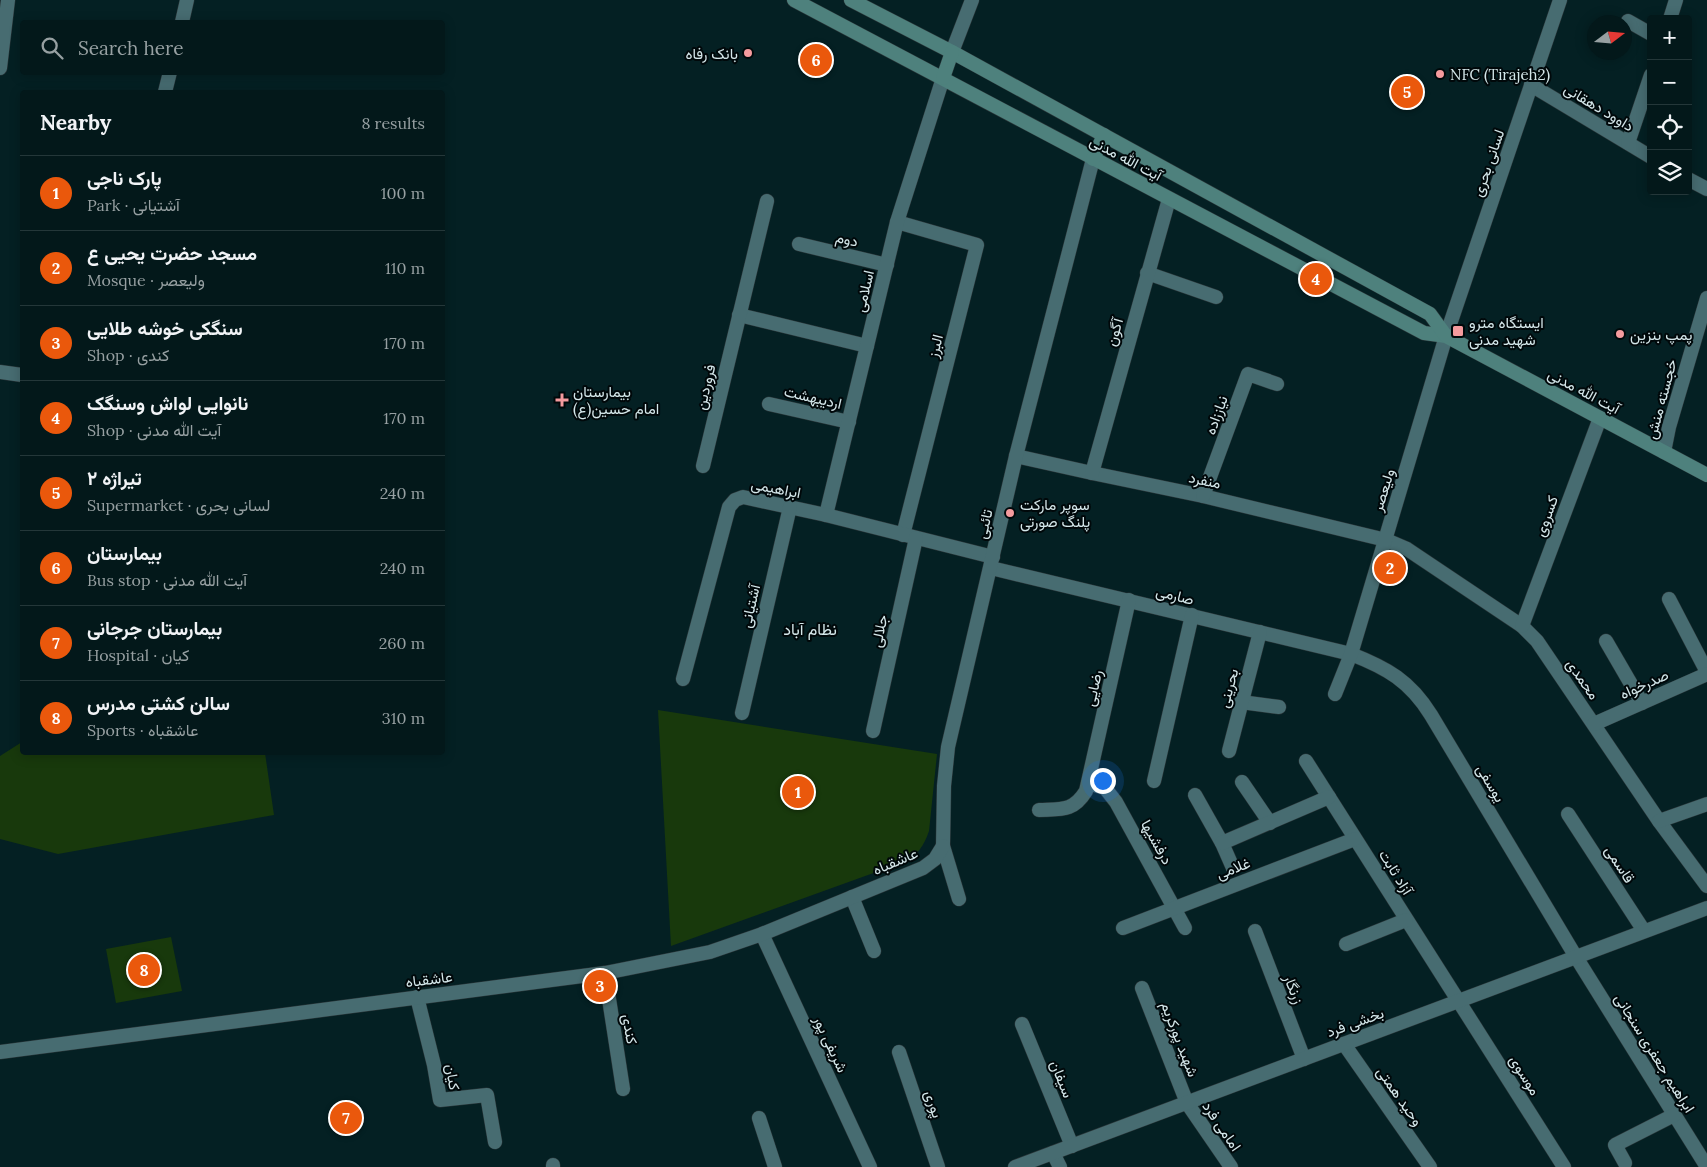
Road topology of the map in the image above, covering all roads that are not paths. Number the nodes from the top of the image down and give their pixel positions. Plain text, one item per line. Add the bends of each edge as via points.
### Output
1 (8, 0) edge
2 (187, 0) edge
3 (794, 0) edge
4 (851, 0) edge
5 (972, 0) edge
6 (1560, 0) edge
7 (1676, 0) edge
8 (1671, 15) edge
9 (182, 20) edge
10 (1632, 23) edge
11 (1647, 32) edge
12 (952, 52) junction
13 (0, 68) edge
14 (169, 75) edge
15 (943, 78) junction
16 (1531, 85) junction
17 (1647, 87) edge
18 (166, 90) edge
19 (1104, 135) junction
20 (1628, 143) junction
21 (1647, 155) edge
22 (1093, 159) junction
23 (1692, 181) edge
24 (1707, 190) edge
25 (1169, 199) junction
26 (767, 201) dead end
27 (897, 222) junction
28 (799, 244) dead end
29 (887, 265) junction
30 (1147, 274) junction
31 (1216, 298) dead end
32 (1707, 298) edge
33 (739, 316) junction
34 (1446, 336) junction
35 (868, 346) junction
36 (0, 372) edge
37 (20, 375) edge
38 (1277, 384) dead end
39 (769, 404) dead end
40 (1600, 418) junction
41 (849, 422) junction
42 (1664, 452) junction
43 (1016, 456) junction
44 (703, 466) dead end
45 (1092, 473) junction
46 (1707, 475) edge
47 (1203, 496) junction
48 (790, 507) junction
49 (826, 515) junction
50 (910, 537) junction
51 (1386, 540) junction
52 (992, 563) junction
53 (1669, 599) dead end
54 (1129, 600) junction
55 (1192, 615) junction
56 (1522, 626) junction
57 (1260, 632) junction
58 (1606, 641) dead end
59 (1351, 654) junction
60 (1707, 673) edge
61 (683, 679) dead end
62 (1335, 694) dead end
63 (1242, 702) junction
64 (1642, 703) junction
65 (1278, 707) dead end
66 (742, 713) dead end
67 (1594, 724) junction
68 (873, 731) dead end
69 (1228, 752) dead end
70 (1306, 761) dead end
71 (1154, 781) dead end
72 (1242, 782) dead end
73 (1088, 783) junction
74 (1195, 795) dead end
75 (1329, 797) junction
76 (1707, 804) edge
77 (1039, 810) dead end
78 (1568, 814) dead end
79 (1659, 821) junction
80 (1270, 823) junction
81 (1355, 839) junction
82 (1222, 843) junction
83 (942, 846) junction
84 (1233, 868) dead end
85 (1707, 886) edge
86 (852, 897) junction
87 (959, 899) dead end
88 (1175, 908) junction
89 (1707, 908) edge
90 (1406, 920) junction
91 (1123, 928) dead end
92 (1185, 928) dead end
93 (1255, 931) dead end
94 (1644, 931) junction
95 (762, 934) junction
96 (1346, 944) dead end
97 (874, 951) dead end
98 (1576, 957) junction
99 (605, 973) junction
100 (1142, 988) dead end
101 (417, 997) junction
102 (1458, 1001) junction
103 (1022, 1024) dead end
104 (1344, 1044) junction
105 (0, 1052) edge
106 (899, 1052) dead end
107 (1304, 1059) junction
108 (623, 1089) dead end
109 (1187, 1103) junction
110 (1674, 1115) junction
111 (759, 1118) dead end
112 (494, 1142) dead end
113 (1072, 1146) junction
114 (1053, 1153) junction
115 (1625, 1163) dead end
116 (775, 1167) edge
117 (870, 1167) edge
118 (938, 1167) edge
119 (1015, 1167) edge
120 (1060, 1167) edge
121 (1231, 1167) edge
122 (1430, 1167) edge
123 (1564, 1167) edge
124 (1706, 1167) edge

1 - 13 street
2 - 9 street
3 - 15 main road, آیت الله مدنی
4 - 12 main road, آیت الله مدنی
5 - 12 street
6 - 16 street, لسانی بحری
7 - 8 street
10 - 11 street
12 - 15 main road
12 - 19 main road, آیت الله مدنی
14 - 18 street
15 - 22 main road, آیت الله مدنی
15 - 27 street, اسلامی
16 - 20 street, داوود دهقانی
16 - 34 street, لسانی بحری
17 - 20 street
19 - 22 main road
19 - 34 main road, آیت الله مدنی via 1430,314
20 - 21 street, داوود دهقانی
22 - 25 main road, آیت الله مدنی
22 - 43 street, تائبی
23 - 24 street
25 - 30 street, آگون
25 - 34 main road, آیت الله مدنی via 1424,333
26 - 33 street, فروردین
27 - 29 street, اسلامی
27 - 50 street, البرز via 977,245
28 - 29 street, دوم
29 - 35 street, اسلامی
30 - 31 street
30 - 45 street, آگون
32 - 42 street, خجسته منش
33 - 35 street
33 - 44 street, فروردین
34 - 40 main road, آیت الله مدنی
34 - 51 street, ولیعصر
35 - 41 street, اسلامی
36 - 37 street
38 - 47 street, نیاززاده via 1248,374
39 - 41 street, اردیبهشت
40 - 42 main road, آیت الله مدنی
40 - 56 street, کسروی
41 - 49 street, اسلامی
42 - 46 main road, آیت الله مدنی
43 - 45 street, منفرد
43 - 52 street, تائبی
45 - 47 street, منفرد
47 - 51 street, منفرد
48 - 49 street, ابراهیمی
48 - 61 street, ابراهیمی via 744,497 729,507
48 - 66 street, آشتیانی
49 - 50 street, ابراهیمی
50 - 52 street, ابراهیمی
50 - 68 street, جلالی
51 - 56 street, محمدی via 1414,552
51 - 59 street, ولیعصر
52 - 54 street, صارمی
52 - 83 street, تائبی via 948,747
53 - 60 street
54 - 55 street, صارمی
54 - 73 street, رضایی
55 - 57 street, صارمی
55 - 71 street
56 - 67 street, محمدی via 1537,641
57 - 59 street, صارمی
57 - 63 street, بحرینی
58 - 64 street
59 - 62 street, ولیعصر
59 - 98 street, یوسفی via 1394,673 1422,700
60 - 64 street, صدرخواه
63 - 65 street
63 - 69 street, بحرینی
64 - 67 street, صدرخواه
67 - 79 street, محمدی
70 - 75 street, آزاد ثابت
72 - 80 street
73 - 77 street, رضایی via 1074,806
73 - 88 street, درفشیها via 1104,788 1116,802
74 - 82 street
75 - 80 street
75 - 81 street, آزاد ثابت
76 - 79 street
78 - 94 street, قاسمی
79 - 85 street, محمدی
80 - 82 street
81 - 88 street, غلامی
81 - 90 street, آزاد ثابت
82 - 84 street
83 - 86 street, عاشقباه via 928,865
83 - 87 street, تائبی
86 - 95 street, عاشقباه
86 - 97 street
88 - 91 street, غلامی
88 - 92 street, درفشیها
89 - 94 street, بخشی فرد
90 - 96 street
90 - 102 street, آزاد ثابت
93 - 107 street, زرنگار
94 - 98 street, بخشی فرد
95 - 99 street, عاشقباه via 692,957
95 - 117 street, شریفی پور
98 - 102 street, بخشی فرد
98 - 110 street, ابراهیم جعفری سنجانی
99 - 101 street, عاشقباه
99 - 108 street, کندی
100 - 109 street, شهید پورکریم
101 - 105 street, عاشقباه
101 - 112 street, کیان via 440,1100 487,1095
102 - 104 street, بخشی فرد
102 - 123 street, موسوی
103 - 113 street, سیفان
104 - 107 street, بخشی فرد
104 - 122 street, وحید همتی
106 - 118 street, پوری
107 - 109 street, بخشی فرد
109 - 113 street, بخشی فرد
109 - 121 street, امامی فرد
110 - 115 street via 1616,1145
110 - 124 street, ابراهیم جعفری سنجانی
111 - 116 street
113 - 114 street, بخشی فرد
114 - 119 street, بخشی فرد
114 - 120 street

